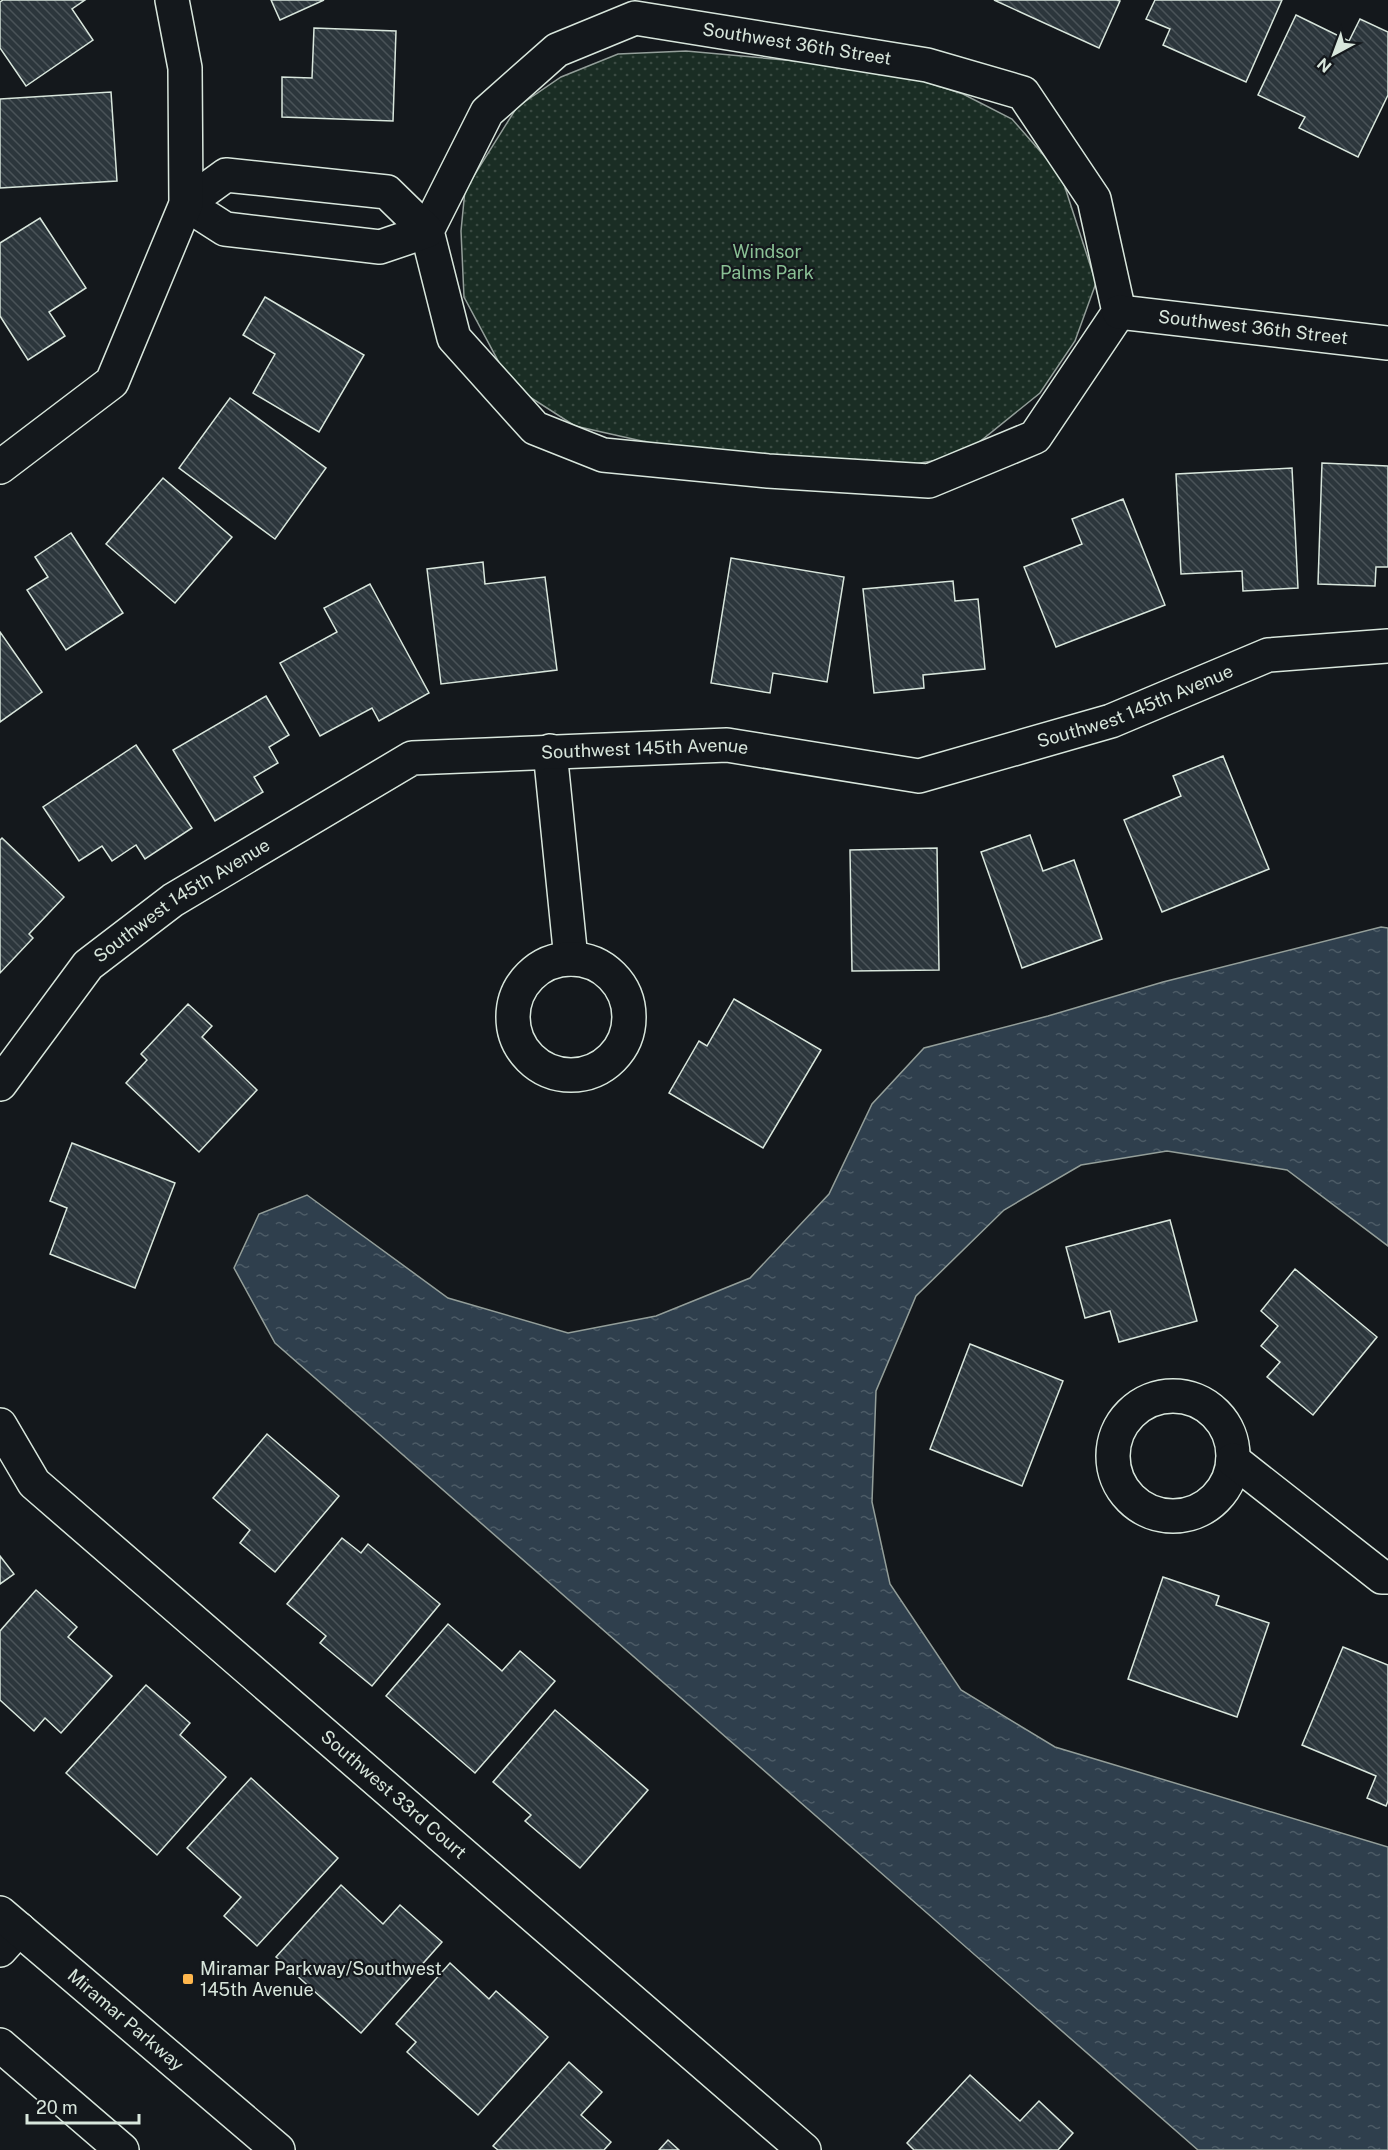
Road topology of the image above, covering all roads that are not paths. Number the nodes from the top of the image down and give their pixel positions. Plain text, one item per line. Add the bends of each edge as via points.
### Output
1 (172, 0) edge
2 (186, 204) junction
3 (427, 231) junction
4 (1119, 312) junction
5 (1388, 343) edge
6 (0, 467) edge
7 (1388, 646) edge
8 (550, 751) junction
9 (571, 959) dead end
10 (0, 1084) edge
11 (0, 1425) edge
12 (1233, 1460) dead end
13 (1385, 1577) edge
14 (6, 1930) edge
15 (0, 2045) edge
16 (122, 2150) edge
17 (278, 2150) edge
18 (804, 2150) edge

1 - 2 street via 185,68
2 - 3 street via 225,229 380,247
2 - 3 street via 226,175 387,192
2 - 6 street via 112,382
3 - 4 street via 454,338 535,428 603,455 929,481 1035,437
3 - 4 street, Southwest 36th Street via 487,112 557,50 635,18 927,65 1023,93 1094,199
4 - 5 street, Southwest 36th Street
7 - 8 street, Southwest 145th Avenue via 1268,655 1111,721 919,776 727,745
8 - 9 street
8 - 10 street, Southwest 145th Avenue via 412,758 173,900 88,965
11 - 18 street, Southwest 33rd Court via 34,1483
12 - 13 street
14 - 17 street, Miramar Parkway
15 - 16 street

